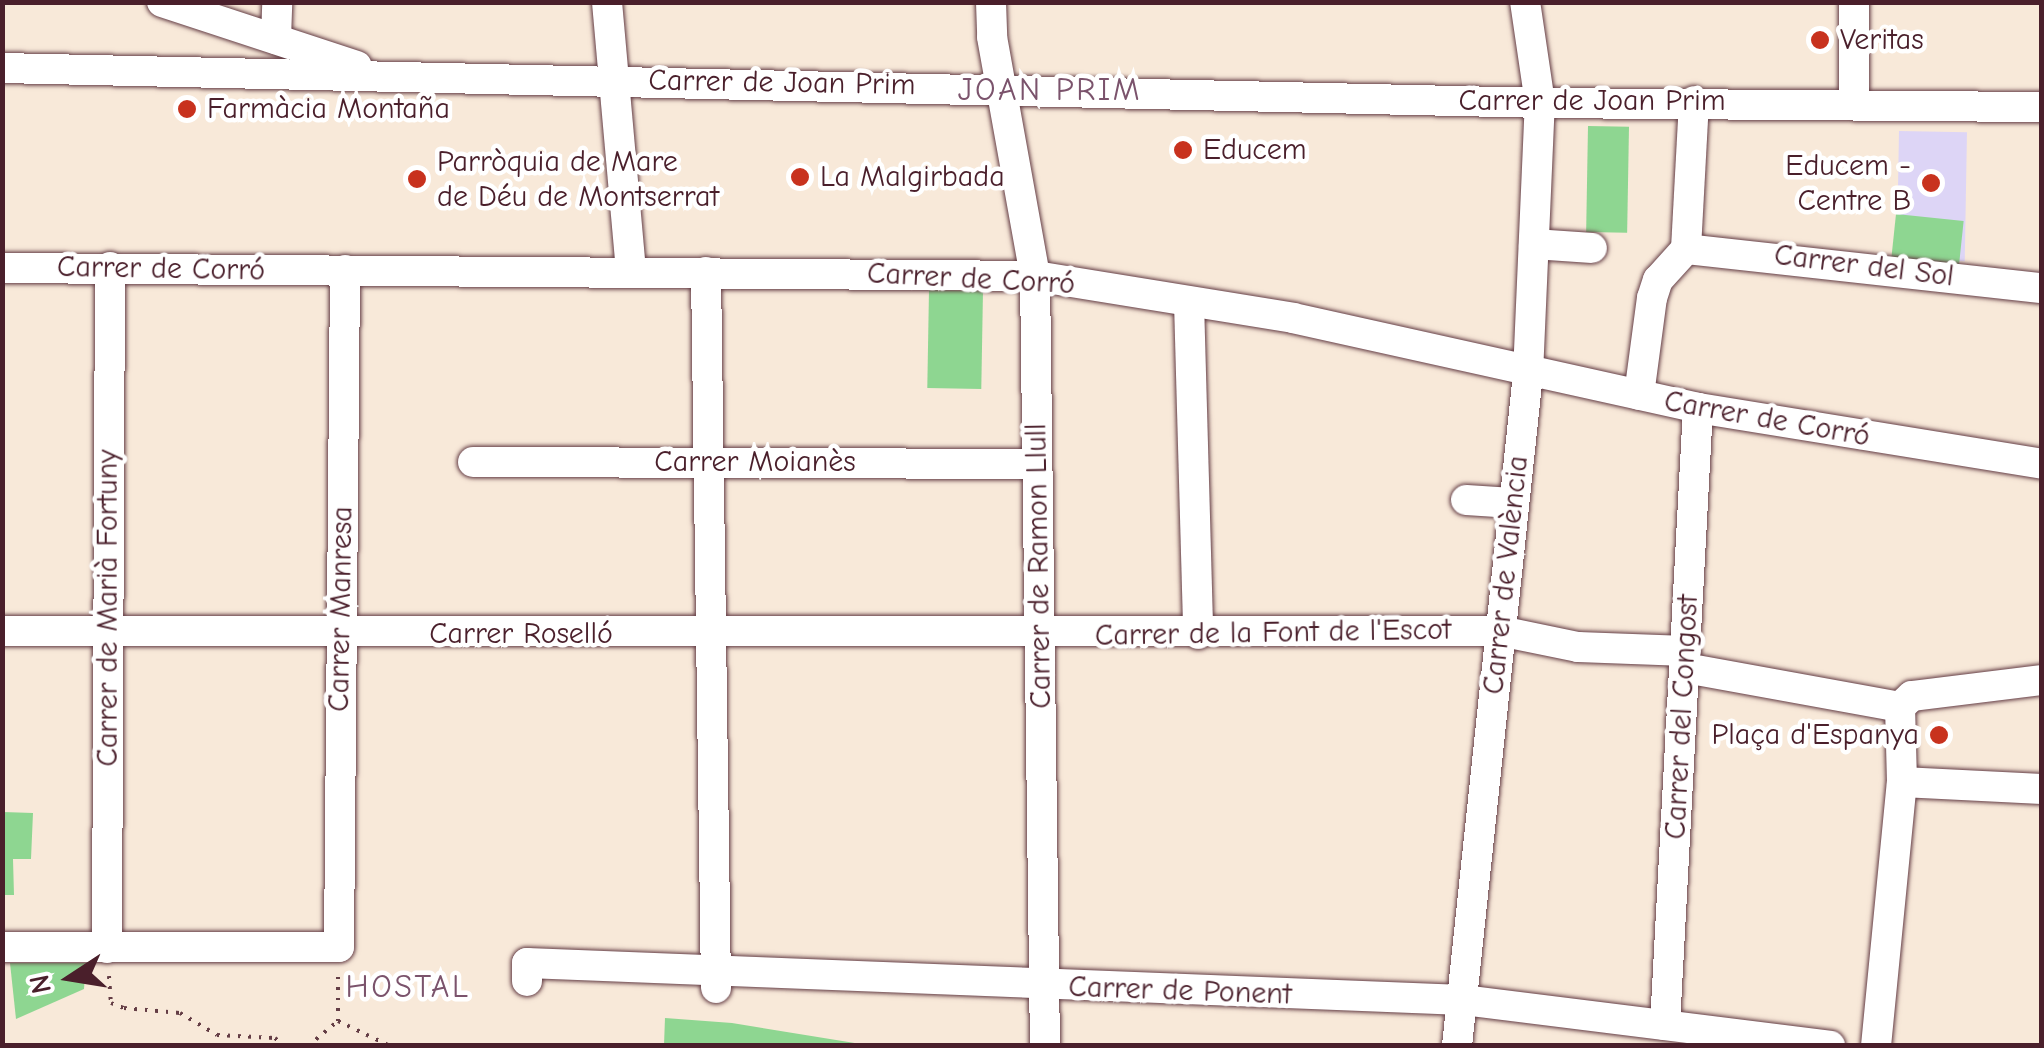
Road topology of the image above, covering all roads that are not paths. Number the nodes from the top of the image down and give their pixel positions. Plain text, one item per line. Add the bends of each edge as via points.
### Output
1 (162, 2) edge
2 (276, 2) edge
3 (607, 2) edge
4 (991, 2) edge
5 (1526, 2) edge
6 (1854, 2) edge
7 (214, 19) junction
8 (276, 39) junction
9 (2, 68) edge
10 (210, 72) junction
11 (383, 75) junction
12 (614, 79) junction
13 (1002, 89) junction
14 (1694, 101) junction
15 (1540, 103) junction
16 (1854, 103) junction
17 (2042, 106) edge
18 (1534, 244) junction
19 (1592, 248) dead end
20 (1686, 249) junction
21 (110, 267) junction
22 (2, 268) edge
23 (344, 270) junction
24 (630, 271) junction
25 (706, 272) junction
26 (1035, 276) junction
27 (2042, 288) edge
28 (1190, 302) junction
29 (1528, 374) junction
30 (1639, 395) junction
31 (1698, 408) junction
32 (473, 462) dead end
33 (707, 462) junction
34 (1037, 464) junction
35 (2042, 464) edge
36 (1466, 500) dead end
37 (1514, 504) junction
38 (2, 630) edge
39 (1500, 631) junction
40 (107, 633) junction
41 (340, 633) junction
42 (1198, 634) junction
43 (710, 635) junction
44 (1040, 636) junction
45 (1686, 659) junction
46 (2042, 680) edge
47 (1900, 707) junction
48 (1902, 782) junction
49 (2042, 788) edge
50 (2, 947) edge
51 (107, 948) junction
52 (527, 972) dead end
53 (716, 981) junction
54 (1044, 987) junction
55 (1463, 1000) junction
56 (1665, 1025) junction
57 (1045, 1046) edge
58 (1458, 1046) edge
59 (1830, 1046) edge
60 (1876, 1046) edge

1 - 7 street
2 - 8 street
3 - 12 street
4 - 13 street, Carrer de Ramon Llull
5 - 15 street, Carrer de València
6 - 16 street
7 - 8 street
7 - 10 street
8 - 11 street
9 - 10 street, Carrer de Joan Prim
10 - 11 street, Carrer de Joan Prim
11 - 12 street, Carrer de Joan Prim via 477,91
12 - 13 street, Carrer de Joan Prim
12 - 24 street
13 - 15 street, Carrer de Joan Prim
13 - 26 street, Carrer de Ramon Llull
14 - 15 street, Carrer de Joan Prim
14 - 16 street, Carrer de Joan Prim
14 - 20 street
15 - 18 street, Carrer de València
16 - 17 street, Carrer de Joan Prim
18 - 19 street
18 - 29 street, Carrer de València
20 - 27 street, Carrer del Sol
20 - 30 street via 1652,298
21 - 22 street, Carrer de Corró
21 - 23 street, Carrer de Corró
21 - 40 street, Carrer de Marià Fortuny
23 - 24 street, Carrer de Corró
23 - 41 street, Carrer Manresa
24 - 25 street, Carrer de Corró
25 - 26 street, Carrer de Corró
25 - 33 street
26 - 28 street, Carrer de Corró
26 - 34 street, Carrer de Ramon Llull
28 - 29 street, Carrer de Corró via 1293,318
28 - 42 street
29 - 30 street, Carrer de Corró
29 - 37 street, Carrer de València
30 - 31 street, Carrer de Corró
31 - 35 street, Carrer de Corró
31 - 45 street, Carrer del Congost
32 - 33 street, Carrer Moianès
33 - 34 street, Carrer Moianès
33 - 43 street
34 - 44 street, Carrer de Ramon Llull
36 - 37 street
37 - 39 street, Carrer de València
38 - 40 street, Carrer Roselló
39 - 42 street, Carrer de la Font de l'Escot
39 - 45 street, Carrer de la Font de l'Escot
39 - 55 street, Carrer de València
40 - 41 street, Carrer Roselló
40 - 51 street, Carrer de Marià Fortuny
41 - 43 street, Carrer Roselló
41 - 51 street, Carrer Manresa via 338,947
42 - 44 street, Carrer de la Font de l'Escot
43 - 44 street, Carrer Roselló
43 - 53 street
44 - 54 street, Carrer de Ramon Llull
45 - 47 street, Carrer de la Font de l'Escot
45 - 56 street, Carrer del Congost
46 - 47 street via 1912,696
47 - 48 street
48 - 49 street
48 - 60 street
50 - 51 street
52 - 53 street, Carrer de Ponent
53 - 54 street, Carrer de Ponent via 977,994
54 - 55 street, Carrer de Ponent
54 - 57 street, Carrer de Ramon Llull
55 - 56 street, Carrer de Ponent
55 - 58 street, Carrer de València
56 - 59 street, Carrer de Ponent

